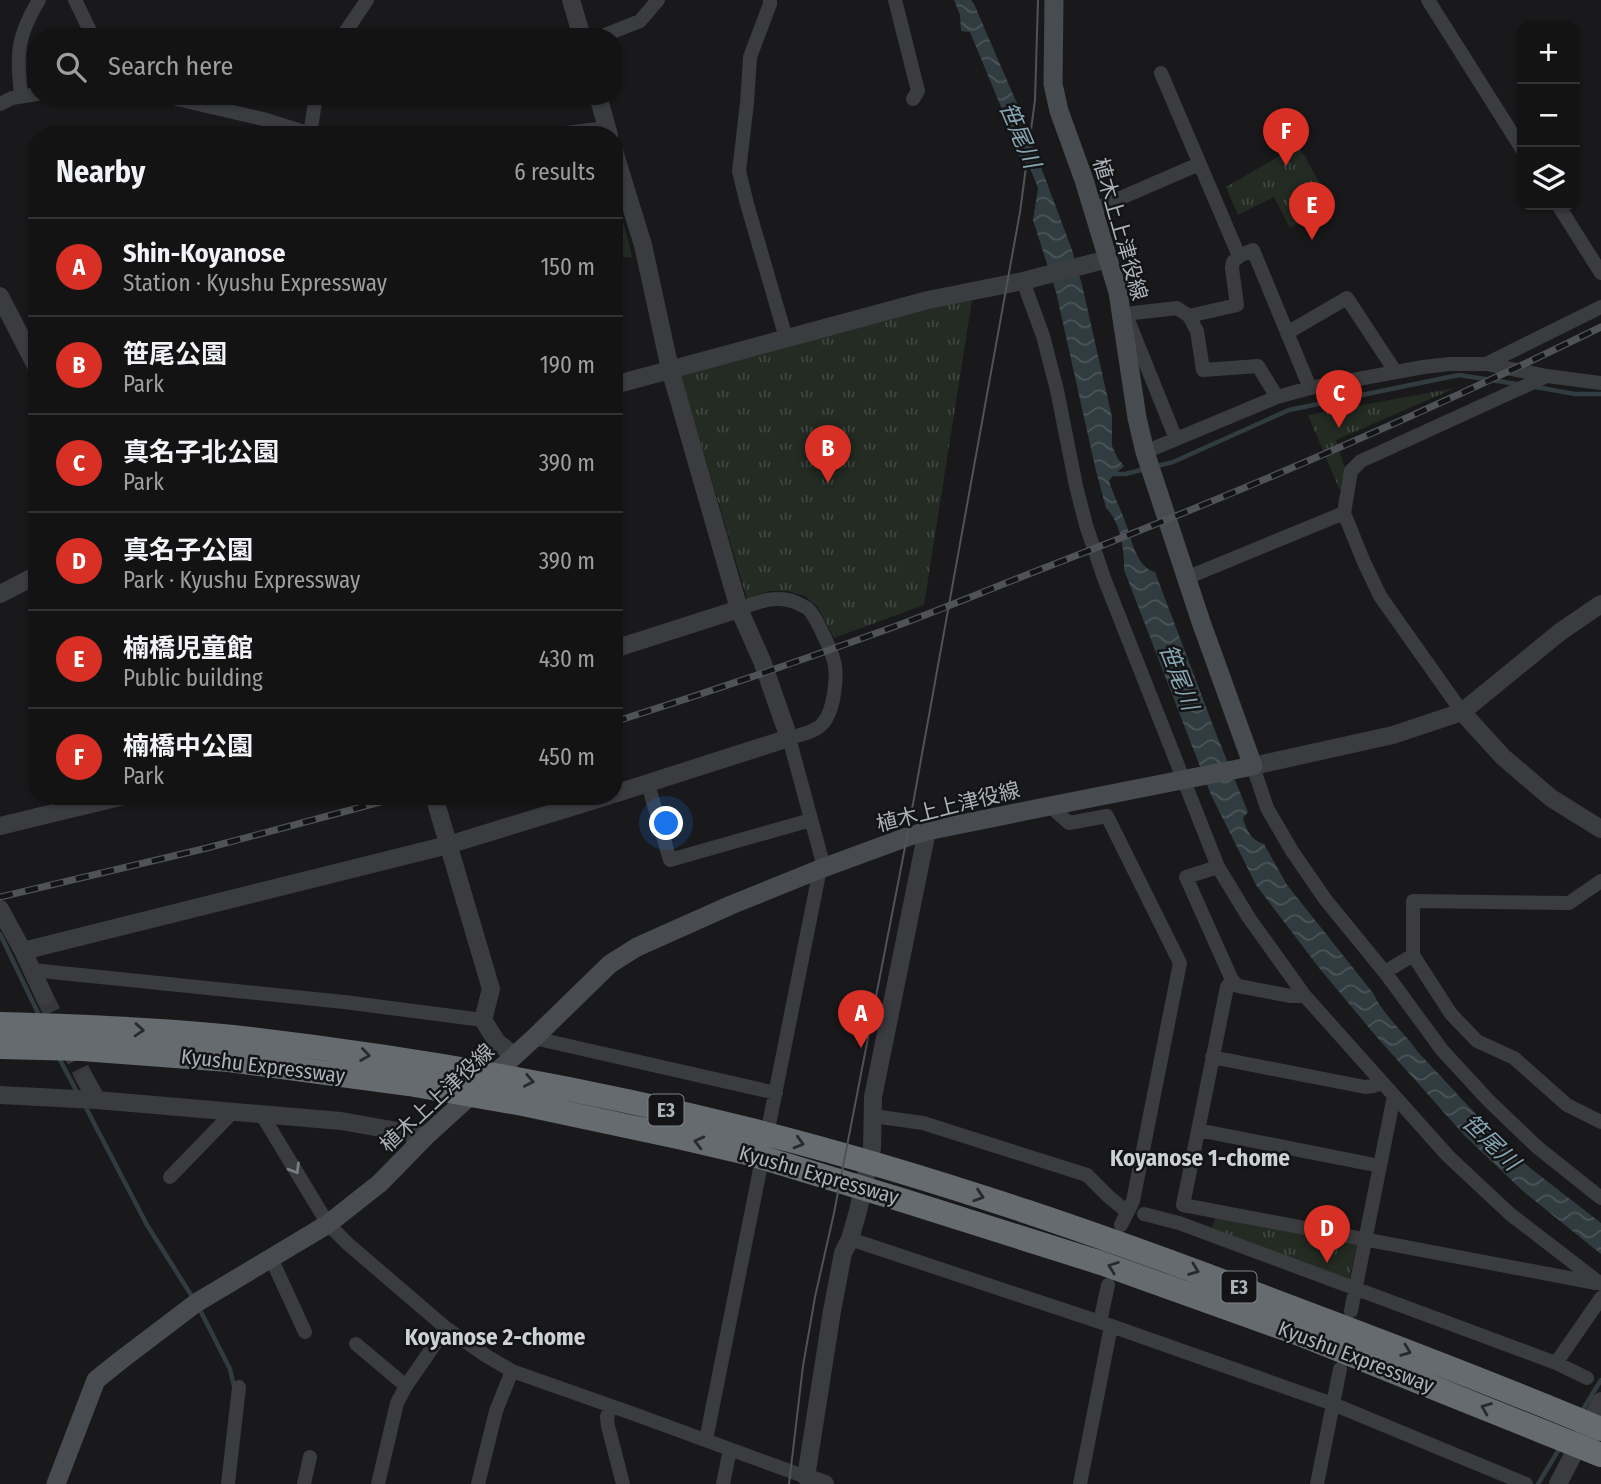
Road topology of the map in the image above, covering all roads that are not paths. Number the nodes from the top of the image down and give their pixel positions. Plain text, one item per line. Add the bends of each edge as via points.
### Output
1 (39, 0) edge
2 (75, 0) edge
3 (367, 0) edge
4 (571, 0) edge
5 (658, 0) edge
6 (770, 0) edge
7 (895, 0) edge
8 (1054, 0) edge
9 (1428, 0) edge
10 (89, 28) edge
11 (348, 28) edge
12 (579, 28) edge
13 (622, 28) edge
14 (1161, 73) dead end
15 (28, 95) edge
16 (21, 96) junction
17 (913, 99) dead end
18 (0, 104) edge
19 (203, 105) edge
20 (315, 105) edge
21 (600, 105) edge
22 (286, 126) edge
23 (312, 126) edge
24 (606, 126) edge
25 (1521, 147) edge
26 (1199, 164) junction
27 (623, 180) edge
28 (1093, 210) junction
29 (1561, 210) edge
30 (1239, 257) junction
31 (1102, 260) junction
32 (1601, 273) edge
33 (1027, 280) junction
34 (0, 296) edge
35 (1122, 307) junction
36 (1601, 307) edge
37 (1189, 316) junction
38 (1287, 333) junction
39 (786, 338) junction
40 (28, 350) edge
41 (1486, 364) junction
42 (670, 369) junction
43 (1395, 371) junction
44 (1547, 376) junction
45 (623, 382) edge
46 (1601, 383) edge
47 (1310, 388) junction
48 (1278, 397) junction
49 (1176, 439) junction
50 (1145, 452) junction
51 (1344, 513) junction
52 (1186, 578) junction
53 (28, 580) edge
54 (0, 594) edge
55 (1601, 604) edge
56 (739, 609) junction
57 (623, 646) edge
58 (1462, 712) junction
59 (789, 738) junction
60 (1249, 766) junction
61 (1188, 779) junction
62 (648, 784) junction
63 (623, 791) edge
64 (87, 805) edge
65 (437, 805) edge
66 (579, 805) edge
67 (1050, 806) junction
68 (811, 820) junction
69 (0, 826) edge
70 (1601, 829) edge
71 (928, 831) junction
72 (448, 845) junction
73 (1218, 867) junction
74 (822, 868) junction
75 (1601, 881) edge
76 (0, 909) edge
77 (23, 951) junction
78 (1413, 955) junction
79 (32, 970) junction
80 (1385, 972) junction
81 (1232, 979) junction
82 (44, 996) tunnel mouth
83 (1304, 996) junction
84 (483, 1020) junction
85 (0, 1024) edge
86 (534, 1038) junction
87 (0, 1046) edge
88 (514, 1056) junction
89 (1213, 1057) junction
90 (412, 1073) junction
91 (85, 1079) tunnel mouth
92 (1382, 1083) junction
93 (776, 1093) junction
94 (0, 1096) edge
95 (1394, 1096) junction
96 (86, 1100) junction
97 (233, 1112) junction
98 (262, 1115) junction
99 (873, 1116) junction
100 (1601, 1122) edge
101 (1198, 1130) junction
102 (426, 1136) junction
103 (1380, 1167) junction
104 (170, 1177) dead end
105 (1601, 1198) edge
106 (1183, 1205) junction
107 (1144, 1214) dead end
108 (1179, 1223) junction
109 (328, 1224) junction
110 (850, 1239) junction
111 (1366, 1239) junction
112 (271, 1258) junction
113 (1601, 1284) edge
114 (1108, 1285) dead end
115 (1355, 1290) junction
116 (1601, 1298) edge
117 (1351, 1311) dead end
118 (1105, 1324) junction
119 (446, 1328) junction
120 (305, 1332) dead end
121 (356, 1344) dead end
122 (1556, 1363) junction
123 (1340, 1369) dead end
124 (512, 1371) junction
125 (1587, 1378) dead end
126 (406, 1385) junction
127 (239, 1387) dead end
128 (1601, 1401) edge
129 (1333, 1404) junction
130 (611, 1406) junction
131 (1555, 1423) junction
132 (1601, 1429) edge
133 (706, 1440) junction
134 (730, 1450) junction
135 (1601, 1455) edge
136 (310, 1457) dead end
137 (806, 1478) junction
138 (1525, 1483) edge
139 (56, 1484) edge
140 (228, 1484) edge
141 (304, 1484) edge
142 (378, 1484) edge
143 (478, 1484) edge
144 (623, 1484) edge
145 (723, 1484) edge
146 (825, 1484) edge
147 (1080, 1484) edge
148 (1317, 1484) edge
149 (1558, 1484) edge

1 - 16 street via 20,39
2 - 10 street
3 - 11 street
4 - 12 street
5 - 13 street via 640,21
6 - 39 street via 750,57 739,171
7 - 17 street via 918,91
8 - 28 main road, 植木上上津役線 via 1053,84
9 - 25 street
14 - 26 street
15 - 16 street
16 - 18 street
19 - 22 street
20 - 23 street
21 - 24 street
26 - 28 street
26 - 30 street
27 - 42 street via 643,245
28 - 31 main road, 植木上上津役線
29 - 32 street
30 - 37 street via 1232,268 1237,305
30 - 38 street via 1253,250
31 - 33 street
31 - 35 main road, 植木上上津役線
33 - 39 street via 928,300
33 - 61 street via 1086,525
34 - 40 street
35 - 37 street via 1177,308
35 - 49 street
35 - 50 main road, 植木上上津役線
36 - 41 street
37 - 48 street via 1197,331 1203,369 1258,366
38 - 43 street via 1346,298
38 - 47 street
39 - 42 street
41 - 43 street
41 - 44 street
42 - 45 street
42 - 56 street
43 - 47 street
44 - 46 street
44 - 51 street via 1361,461 1351,471
47 - 48 street
48 - 49 street
49 - 50 street
50 - 52 main road, 植木上上津役線
51 - 52 street
51 - 58 street via 1380,596
52 - 60 main road, 植木上上津役線
53 - 54 street
55 - 58 street
56 - 57 street
56 - 59 street
56 - 59 street via 768,599 791,601 808,609 834,661 834,695 823,724
58 - 60 street via 1393,735
58 - 70 street via 1503,757 1551,799
59 - 62 street
59 - 68 street
60 - 61 main road, 植木上上津役線
60 - 80 street via 1292,851
61 - 67 main road, 植木上上津役線
61 - 73 street
62 - 63 street
62 - 68 street via 670,860
64 - 69 street
65 - 72 street
66 - 72 street
67 - 71 main road, 植木上上津役線
67 - 99 street via 1069,823 1107,816 1180,963 1133,1201 1124,1219 1087,1175 923,1123
68 - 74 street
71 - 74 main road, 植木上上津役線
71 - 99 street via 873,1097
72 - 77 street
72 - 84 street via 491,989
73 - 81 street via 1186,877
73 - 83 street
74 - 86 main road, 植木上上津役線 via 637,947 610,964
74 - 93 street
75 - 78 street via 1569,903 1413,901
76 - 77 street
77 - 79 street
78 - 80 street
78 - 100 street via 1451,1014 1477,1041 1514,1058 1567,1105
79 - 82 street
79 - 84 street
80 - 105 street via 1443,1050 1488,1100
81 - 83 street via 1238,986
81 - 89 street
83 - 92 street
84 - 88 street via 497,1042
85 -> 90 highway, Kyushu Expressway / E3 via 231,1037
86 - 88 main road, 植木上上津役線
86 - 93 street
87 - 90 highway, Kyushu Expressway / E3
88 - 102 main road, 植木上上津役線
89 - 92 street via 1365,1087
89 - 101 street
131 -> 90 highway, Kyushu Expressway / E3 via 1101,1263 905,1201 747,1153 523,1104
90 -> 131 highway, Kyushu Expressway / E3 via 525,1080 753,1130 914,1175 1169,1261
91 - 96 street
92 - 95 street
93 - 133 street
94 - 96 street
95 - 103 street
95 - 113 street via 1448,1156 1502,1206
96 - 97 street
97 - 98 street
97 - 104 street
98 - 102 street via 341,1121
98 -> 109 street
99 - 110 street via 872,1148
101 - 103 street
101 - 106 street
102 - 109 main road, 植木上上津役線 via 380,1183
103 - 111 street
106 - 108 street
106 - 111 street
107 - 108 street
108 - 115 street
109 - 112 main road, 植木上上津役線
109 - 119 street
110 - 118 street
110 - 137 street via 832,1311
111 - 113 street
111 - 115 street
112 - 120 street
112 - 139 main road, 植木上上津役線 via 196,1304 96,1380
114 - 118 street
115 - 117 street
115 - 122 street
116 - 122 street
118 - 129 street
118 - 147 street
119 - 124 street
119 - 126 street
121 - 126 street
122 - 125 street
123 - 129 street
124 - 130 street
124 - 143 street via 496,1411
126 - 142 street via 397,1402
127 - 140 street
128 - 149 street
129 - 138 street
129 - 148 street
130 - 133 street
130 - 144 street via 608,1426
131 - 132 highway, Kyushu Expressway / E3
131 - 135 highway, Kyushu Expressway / E3
133 - 134 street
134 - 137 street
134 - 145 street
136 - 141 street
137 - 146 street

